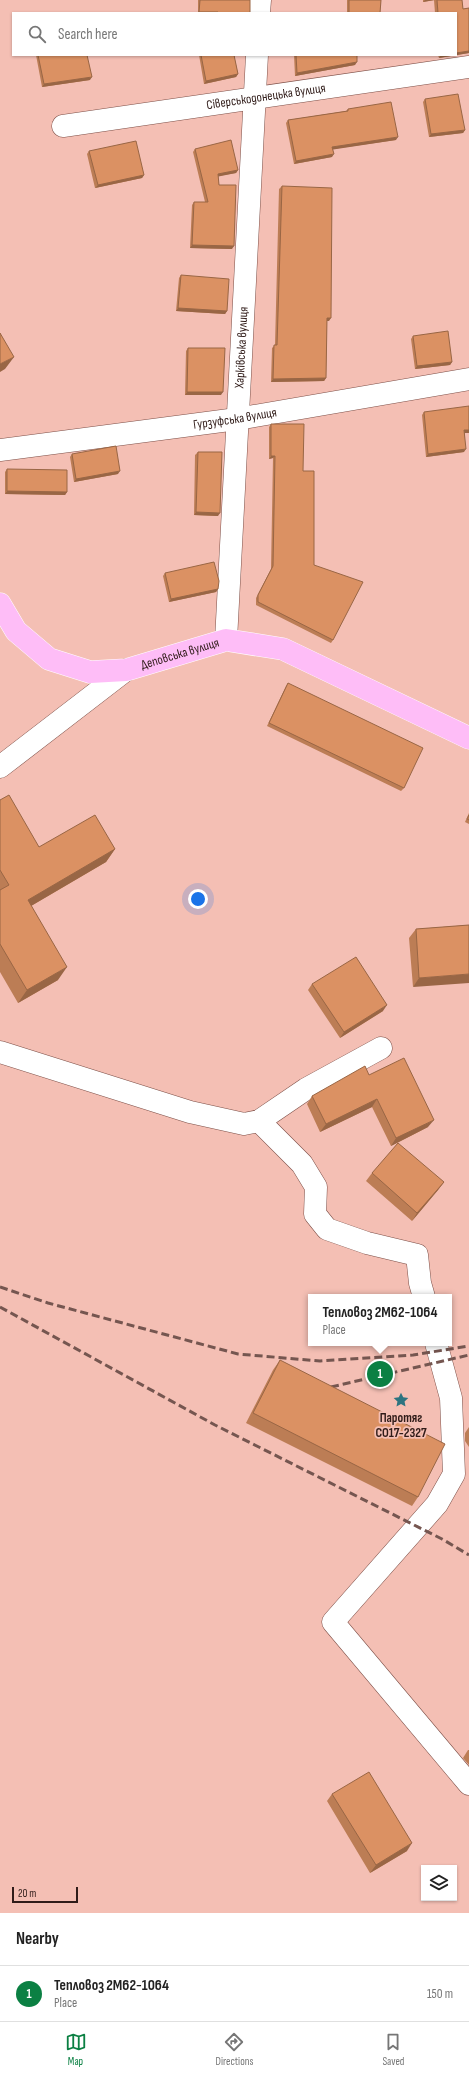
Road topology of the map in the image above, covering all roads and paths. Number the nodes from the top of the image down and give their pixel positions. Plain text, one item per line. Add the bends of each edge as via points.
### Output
1 (260, 0) edge
2 (259, 12) edge
3 (257, 56) edge
4 (469, 67) edge
5 (255, 98) junction
6 (63, 126) dead end
7 (469, 379) edge
8 (237, 419) junction
9 (0, 450) edge
10 (0, 604) edge
11 (226, 640) junction
12 (126, 670) junction
13 (469, 738) edge
14 (0, 767) edge
15 (381, 1048) dead end
16 (0, 1052) edge
17 (259, 1122) junction
18 (423, 1294) edge
19 (437, 1346) edge
20 (469, 1784) edge

1 - 2 street
3 - 5 street, Харківська вулиця
4 - 5 street, Сіверськодонецька вулиця
5 - 6 street, Сіверськодонецька вулиця
5 - 8 street, Харківська вулиця
7 - 8 street, Гурзуфська вулиця
8 - 9 street, Гурзуфська вулиця
8 - 11 street, Харківська вулиця
10 - 12 main road via 16,630 49,659 90,672
11 - 12 main road, Деповська вулиця
11 - 13 main road, Деповська вулиця via 283,649
12 - 14 street, Деповська вулиця
15 - 17 street via 306,1089
16 - 17 street via 211,1117 244,1124
17 - 18 street via 302,1164 316,1187 315,1214 327,1229 367,1244 417,1255
19 - 20 street via 451,1398 454,1474 437,1504 333,1622

